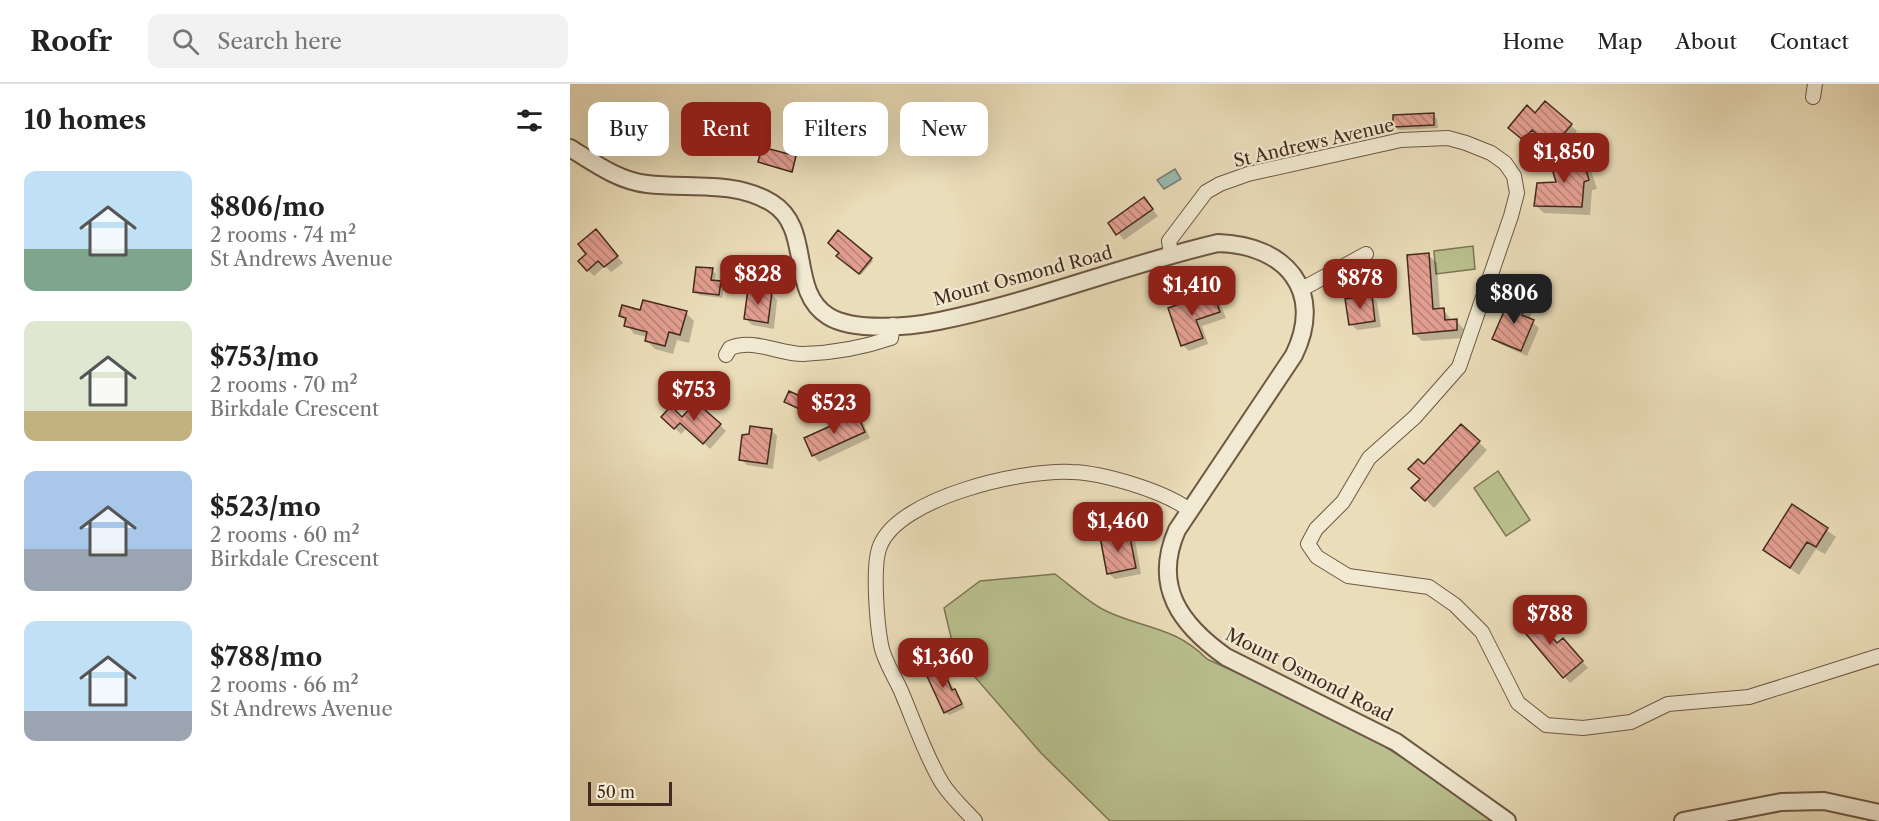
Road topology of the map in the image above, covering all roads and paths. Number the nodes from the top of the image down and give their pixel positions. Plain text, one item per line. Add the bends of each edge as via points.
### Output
1 (570, 148) edge
2 (1171, 254) junction
3 (1366, 254) dead end
4 (1302, 290) junction
5 (893, 325) junction
6 (726, 355) dead end
7 (1188, 510) junction
8 (1879, 657) edge
9 (1879, 813) edge
10 (975, 821) edge
11 (1507, 821) edge
12 (1683, 821) edge

1 - 5 street, Mount Osmond Road via 629,180 733,189 772,203 794,229 808,292 820,311 847,324
2 - 4 street, Mount Osmond Road via 1218,243 1240,245 1268,254
2 - 5 street, Mount Osmond Road via 937,321
2 - 8 street, St Andrews Avenue via 1169,241 1206,192 1248,174 1401,140 1448,138 1491,153 1505,163 1514,177 1517,193 1459,366 1416,417 1369,458 1343,502 1316,529 1308,544 1317,557 1348,576 1429,587 1455,605 1482,632 1518,703 1546,725 1583,728 1631,722 1668,704 1749,697
3 - 4 street
4 - 7 street, Mount Osmond Road via 1307,314 1294,355
5 - 6 street via 891,338 841,351 801,354 739,344
7 - 10 street via 1168,498 1122,483 1089,474 1057,472 935,499 904,518 883,538 875,573 881,645 938,775
7 - 11 street, Mount Osmond Road via 1173,539 1168,566 1178,612 1192,628 1226,657 1396,742
9 - 12 street via 1824,801 1792,802

